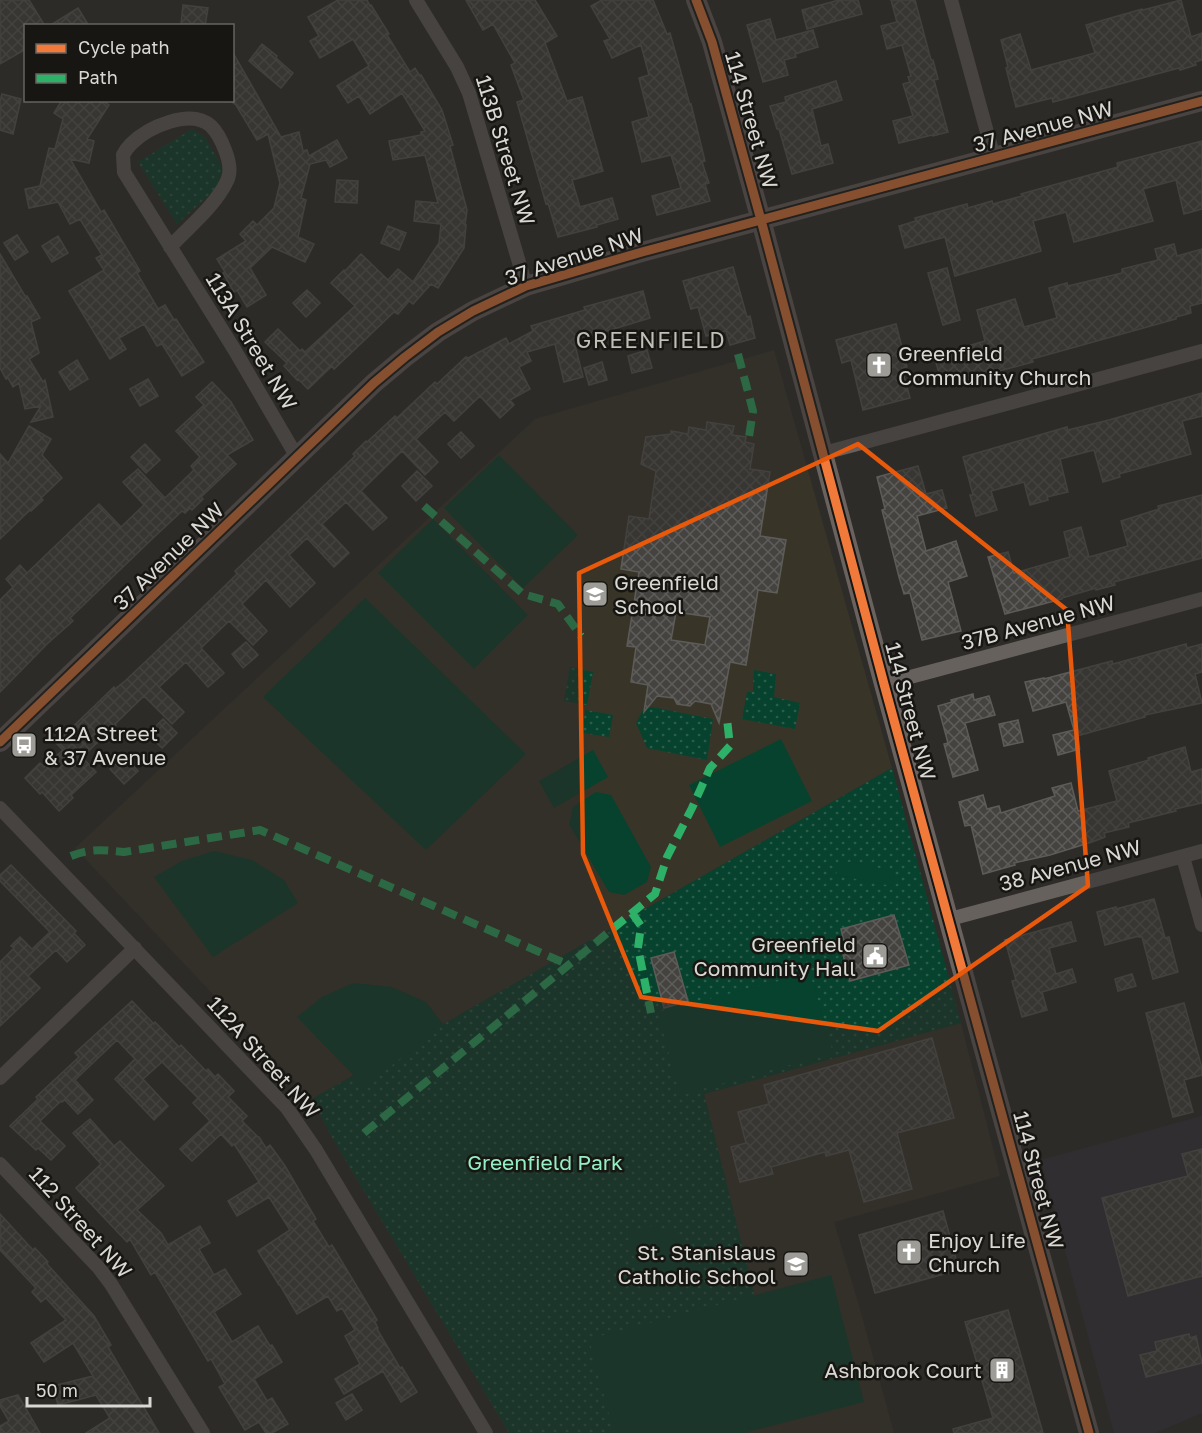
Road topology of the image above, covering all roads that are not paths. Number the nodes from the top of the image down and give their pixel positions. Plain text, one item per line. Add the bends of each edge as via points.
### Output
1 (416, 0) edge
2 (696, 0) edge
3 (951, 0) edge
4 (1202, 101) edge
5 (994, 158) junction
6 (761, 220) junction
7 (170, 247) junction
8 (526, 286) junction
9 (1202, 351) edge
10 (824, 453) junction
11 (297, 457) junction
12 (1202, 599) edge
13 (884, 684) junction
14 (0, 742) edge
15 (0, 808) edge
16 (1202, 851) edge
17 (1183, 857) junction
18 (950, 919) junction
19 (1202, 925) edge
20 (135, 948) junction
21 (0, 1078) edge
22 (0, 1164) edge
23 (203, 1433) edge
24 (486, 1433) edge
25 (1089, 1433) edge

1 - 8 street, 113B Street NW via 469,93
2 - 6 street, 114 Street NW via 712,42
3 - 5 street
4 - 5 street, 37 Avenue NW
5 - 6 street, 37 Avenue NW
6 - 8 street, 37 Avenue NW
6 - 10 street, 114 Street NW
7 - 7 street, 113A Street NW via 124,172 123,155 132,143 161,125 200,120 222,142 230,162 228,179 202,216
7 - 11 street, 113A Street NW
8 - 11 street, 37 Avenue NW via 438,332 374,383
9 - 10 street
10 - 13 street, 114 Street NW
11 - 14 street, 37 Avenue NW
12 - 13 street, 37B Avenue NW
13 - 18 street, 114 Street NW
15 - 20 street, 112A Street NW
16 - 17 street, 38 Avenue NW
17 - 18 street, 38 Avenue NW
17 - 19 street
18 - 25 street, 114 Street NW
20 - 21 street
20 - 24 street, 112A Street NW via 295,1119
22 - 23 street, 112 Street NW via 99,1268

